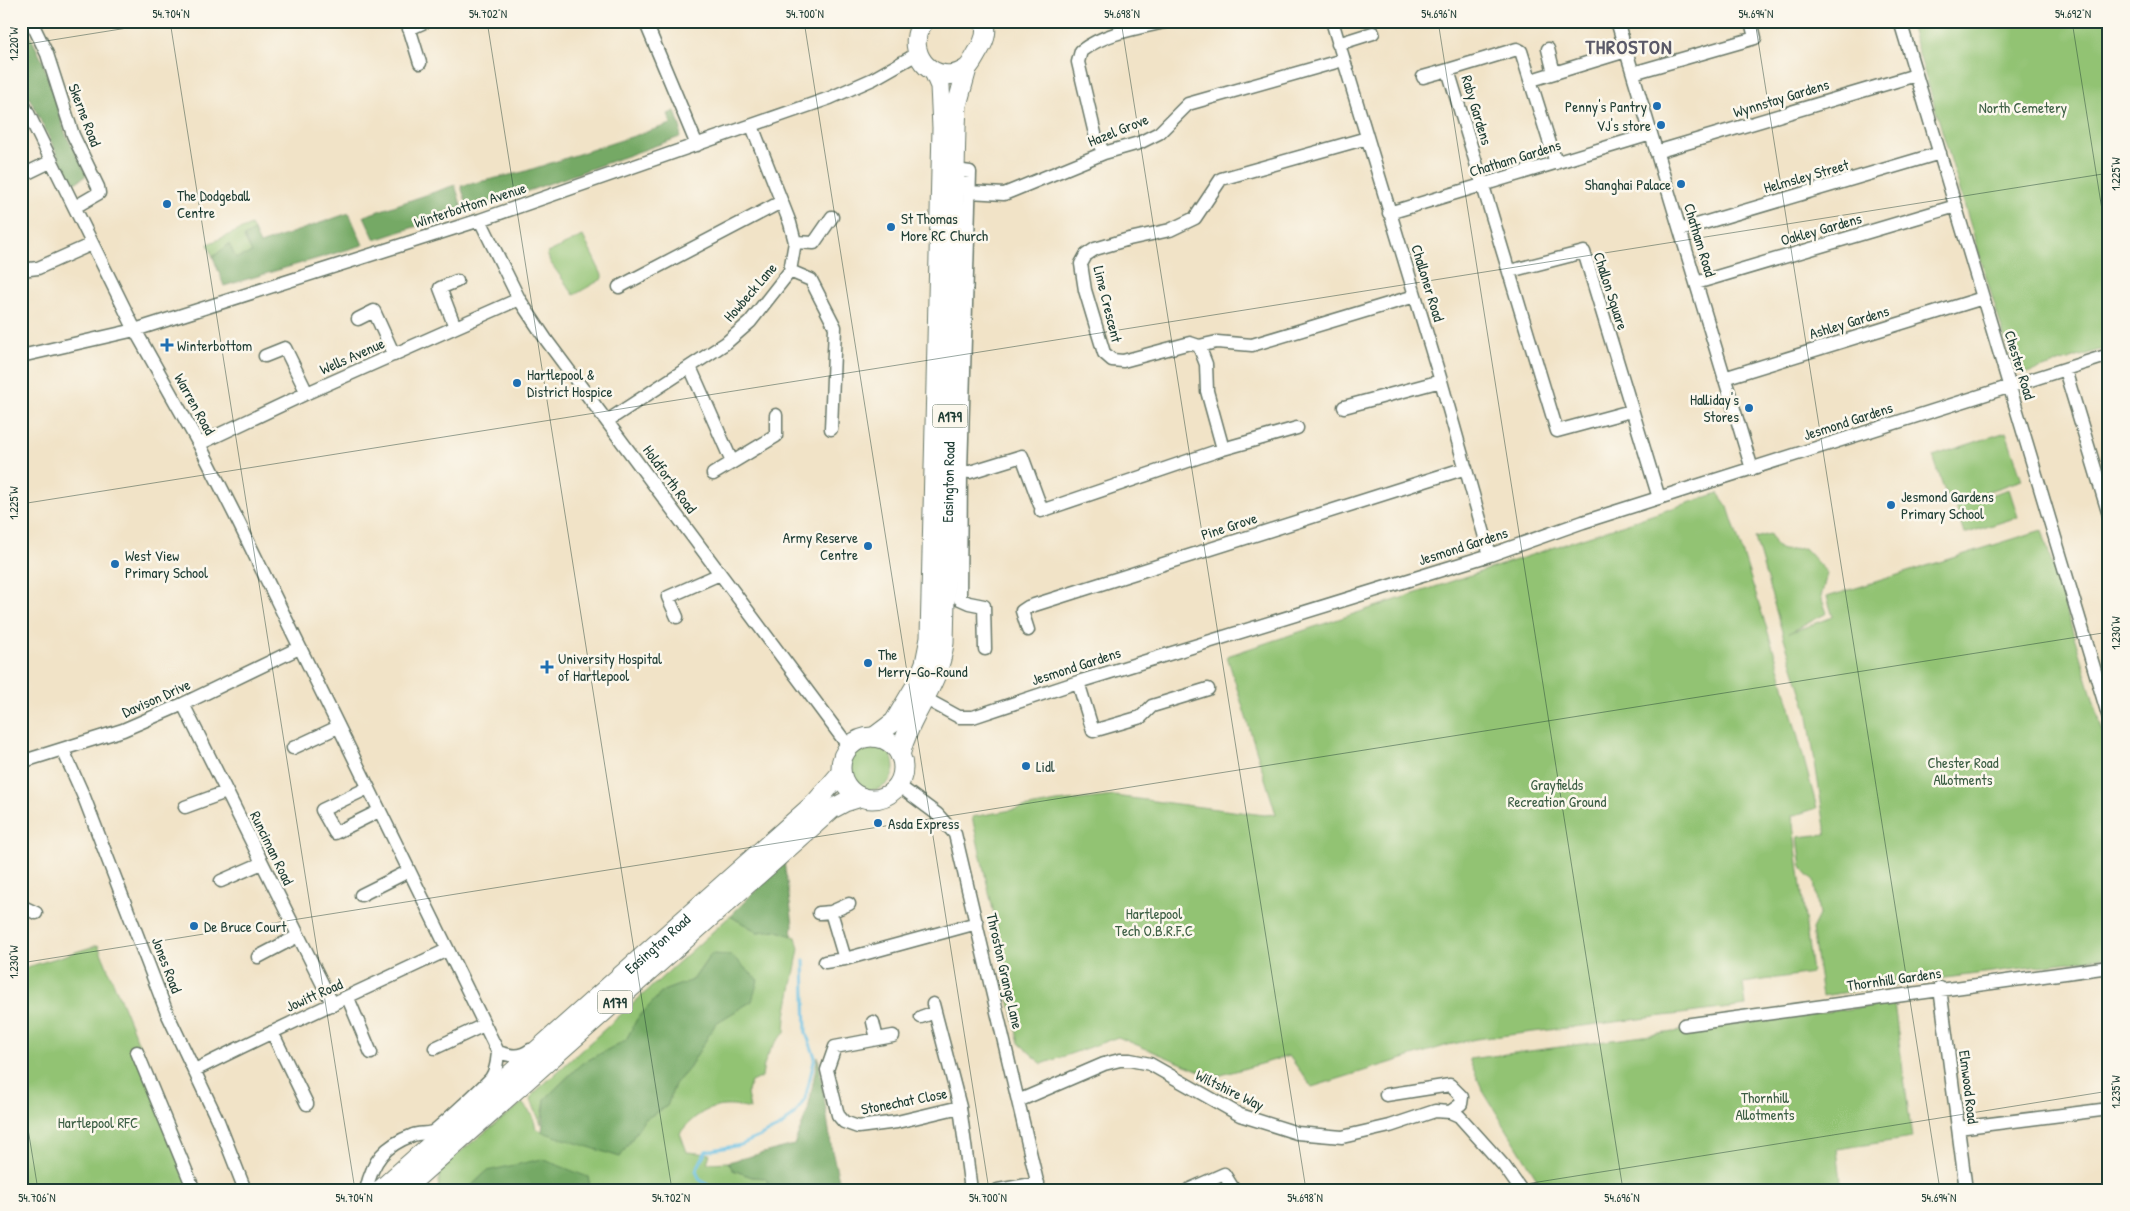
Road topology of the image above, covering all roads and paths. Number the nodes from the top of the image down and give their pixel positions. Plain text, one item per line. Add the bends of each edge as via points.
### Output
1 (31, 21) edge
2 (427, 21) edge
3 (645, 21) edge
4 (924, 21) edge
5 (1170, 21) edge
6 (1332, 21) edge
7 (1751, 21) edge
8 (1900, 21) edge
9 (1620, 22) edge
10 (988, 23) edge
11 (408, 25) edge
12 (1373, 33) dead end
13 (1338, 44) junction
14 (1548, 49) dead end
15 (1626, 51) junction
16 (917, 54) junction
17 (1343, 60) junction
18 (420, 63) dead end
19 (967, 69) junction
20 (1448, 70) junction
21 (934, 72) junction
22 (1554, 73) junction
23 (1633, 73) junction
24 (1916, 75) junction
25 (1423, 77) dead end
26 (1538, 78) dead end
27 (21, 98) edge
28 (752, 126) junction
29 (1650, 134) junction
30 (1367, 138) junction
31 (696, 145) junction
32 (1656, 152) junction
33 (1104, 153) junction
34 (1940, 154) junction
35 (52, 161) junction
36 (1556, 163) junction
37 (948, 169) junction
38 (21, 176) edge
39 (1482, 185) junction
40 (969, 192) junction
41 (781, 202) junction
42 (1956, 206) junction
43 (75, 207) junction
44 (1389, 213) junction
45 (832, 217) dead end
46 (480, 220) junction
47 (1680, 230) junction
48 (795, 242) junction
49 (92, 244) junction
50 (21, 270) edge
51 (790, 271) junction
52 (1510, 271) junction
53 (457, 281) dead end
54 (1696, 282) junction
55 (619, 287) dead end
56 (1415, 296) junction
57 (1983, 298) junction
58 (518, 299) junction
59 (358, 318) dead end
60 (455, 327) junction
61 (135, 330) junction
62 (1199, 346) junction
63 (394, 354) junction
64 (21, 356) edge
65 (265, 356) dead end
66 (2109, 356) edge
67 (690, 367) junction
68 (2065, 370) junction
69 (1724, 378) junction
70 (1441, 381) junction
71 (2010, 387) junction
72 (307, 394) junction
73 (1344, 407) dead end
74 (1631, 410) junction
75 (776, 415) dead end
76 (607, 421) junction
77 (1298, 428) dead end
78 (831, 429) dead end
79 (199, 444) junction
80 (1223, 449) junction
81 (732, 462) junction
82 (1466, 468) junction
83 (1752, 469) junction
84 (961, 471) junction
85 (713, 474) dead end
86 (1658, 498) junction
87 (2109, 515) edge
88 (1490, 555) junction
89 (720, 574) junction
90 (946, 592) junction
91 (678, 617) dead end
92 (1028, 630) dead end
93 (299, 648) junction
94 (985, 649) dead end
95 (1078, 682) junction
96 (1208, 689) dead end
97 (926, 699) junction
98 (183, 704) junction
99 (2109, 718) edge
100 (338, 727) junction
101 (874, 737) junction
102 (849, 747) junction
103 (293, 748) dead end
104 (63, 750) junction
105 (900, 755) junction
106 (21, 762) edge
107 (841, 773) junction
108 (898, 785) junction
109 (368, 788) junction
110 (226, 792) junction
111 (860, 797) junction
112 (185, 807) dead end
113 (379, 811) junction
114 (262, 863) junction
115 (409, 871) junction
116 (221, 881) dead end
117 (361, 895) dead end
118 (849, 904) dead end
119 (21, 906) edge
120 (36, 913) dead end
121 (977, 923) junction
122 (298, 936) junction
123 (447, 950) junction
124 (258, 957) dead end
125 (845, 959) junction
126 (825, 962) dead end
127 (2109, 967) edge
128 (1940, 988) junction
129 (348, 998) junction
130 (333, 1005) junction
131 (921, 1017) dead end
132 (873, 1022) dead end
133 (484, 1025) junction
134 (1684, 1025) dead end
135 (272, 1032) junction
136 (893, 1036) dead end
137 (552, 1038) junction
138 (876, 1040) junction
139 (435, 1048) dead end
140 (137, 1052) dead end
141 (498, 1052) junction
142 (371, 1053) dead end
143 (194, 1070) junction
144 (1386, 1096) dead end
145 (1018, 1101) junction
146 (307, 1104) dead end
147 (960, 1107) junction
148 (2109, 1109) edge
149 (1450, 1112) junction
150 (1958, 1128) junction
151 (1038, 1186) edge
152 (194, 1190) edge
153 (245, 1190) edge
154 (366, 1190) edge
155 (380, 1190) edge
156 (403, 1190) edge
157 (971, 1190) edge
158 (998, 1190) edge
159 (1188, 1190) edge
160 (1234, 1190) edge
161 (1521, 1190) edge
162 (1966, 1190) edge

1 - 43 street, Skerne Road via 47,54 73,134 98,187 96,196
2 - 11 street
3 - 31 street
4 - 16 highway via 917,33
5 - 33 street via 1094,41 1081,51 1078,62 1096,138
6 - 13 street, Challoner Road
7 - 23 street via 1755,38
8 - 24 street, Chester Road
9 - 15 street, Chatham Road
10 - 19 highway, A179 via 984,42
11 - 18 street
12 - 13 street
13 - 17 street, Challoner Road
14 - 22 street
15 - 22 street
15 - 23 street, Chatham Road
16 - 21 highway, A179
16 - 28 street, Winterbottom Avenue via 830,98
17 - 30 street, Challoner Road
17 - 33 street, Hazel Grove via 1188,104 1159,133 1139,143
19 - 21 highway via 943,76
19 - 37 highway, Easington Road / A179 via 957,105
20 - 25 street, Raby Gardens
20 - 36 street via 1517,49 1522,51
20 - 39 street, Raby Gardens
21 - 37 highway, Easington Road / A179 via 940,86
22 - 26 street
23 - 29 street, Chatham Road
24 - 32 street, Wynnstay Gardens
24 - 34 street, Chester Road
27 - 35 street, Warren Road
28 - 31 street, Winterbottom Avenue
28 - 41 street, Howbeck Lane
29 - 32 street, Chatham Road
29 - 36 street, Chatham Gardens
30 - 44 street, Challoner Road
30 - 62 street, Lime Crescent via 1221,179 1195,218 1170,230 1095,249 1086,255 1081,264 1082,272 1104,354 1112,360 1123,361 1190,343
31 - 46 street, Winterbottom Avenue
32 - 47 street, Chatham Road
33 - 40 street, Hazel Grove via 1004,194
34 - 42 street, Chester Road
34 - 47 street, Helmsley Street
35 - 38 street
35 - 43 street, Warren Road
36 - 39 street, Chatham Gardens
37 - 40 street, Easington Road via 970,172
37 - 90 highway, Easington Road / A179 via 941,497
39 - 44 street, Chatham Gardens
39 - 52 street, Raby Gardens
40 - 84 street, Easington Road
41 - 48 street, Howbeck Lane
41 - 55 street
42 - 54 street, Oakley Gardens
42 - 57 street, Chester Road
43 - 49 street, Warren Road
44 - 56 street, Challoner Road
45 - 48 street via 814,243
46 - 58 street, Holdforth Road
46 - 61 street, Winterbottom Avenue
47 - 54 street, Chatham Road
48 - 51 street, Howbeck Lane
49 - 50 street via 38,268
49 - 61 street, Warren Road
51 - 67 street, Howbeck Lane via 750,322
51 - 78 street via 811,280 835,327
52 - 74 street, Challon Square via 1584,252
52 - 74 street, Raby Gardens via 1557,431
53 - 60 street via 440,288
54 - 69 street, Chatham Road
56 - 62 street, Lime Crescent via 1252,345 1217,342
56 - 70 street, Challoner Road
57 - 69 street, Ashley Gardens
57 - 71 street, Chester Road
58 - 60 street, Wells Avenue
58 - 76 street, Holdforth Road
59 - 63 street via 374,311
60 - 63 street, Wells Avenue
61 - 64 street, Winterbottom Avenue
61 - 79 street, Warren Road
62 - 80 street via 1206,364 1207,392
63 - 72 street, Wells Avenue
65 - 72 street via 285,348
66 - 68 street, Jesmond Gardens
67 - 76 street, Howbeck Lane
67 - 81 street
68 - 71 street, Jesmond Gardens
68 - 87 street
69 - 83 street, Chatham Road
70 - 73 street
70 - 82 street, Challoner Road
71 - 83 street, Jesmond Gardens
71 - 99 street, Chester Road
72 - 79 street, Wells Avenue
74 - 86 street, Challon Square
75 - 81 street via 776,436
76 - 89 street, Holdforth Road
77 - 80 street
79 - 93 street, Warren Road
80 - 84 street via 1041,508 1021,451 970,472
81 - 85 street
82 - 88 street, Challoner Road
82 - 92 street, Pine Grove via 1028,607 1022,611
83 - 86 street, Jesmond Gardens
84 - 90 street, Easington Road
86 - 88 street, Jesmond Gardens
88 - 95 street, Jesmond Gardens
89 - 91 street via 668,597
89 - 102 street, Holdforth Road
90 - 94 street via 968,603 984,606
90 - 97 highway, Easington Road / A179 via 942,656 938,674
90 - 101 highway, Easington Road / A179 via 916,686 894,722
93 - 98 street, Davison Drive
93 - 100 street, Warren Road
95 - 96 street via 1093,731 1141,717 1152,706
95 - 97 street, Jesmond Gardens via 974,717 959,717
97 - 105 highway, Easington Road / A179 via 905,735
98 - 104 street, Davison Drive via 123,730
98 - 110 street, Runciman Road
100 - 103 street
100 - 109 street, Warren Road
101 - 102 highway, Easington Road via 856,741
101 - 105 highway via 894,746
102 - 107 highway, Easington Road
104 - 106 street, Davison Drive
104 - 143 street, Jones Road via 88,806 167,1012
105 - 108 highway, Easington Road via 902,773
107 - 111 highway via 851,791
107 - 137 highway, Easington Road / A179 via 816,802
108 - 111 highway, Easington Road via 877,799
108 - 121 street, Throston Grange Lane via 937,814 955,834
109 - 113 street, Warren Road
109 - 113 street via 322,810 335,833
110 - 112 street
110 - 114 street, Runciman Road
111 - 156 highway, Easington Road / A179 via 832,809
113 - 115 street, Warren Road
114 - 116 street
114 - 122 street, Runciman Road
115 - 117 street
115 - 123 street, Warren Road
118 - 125 street via 825,912
119 - 120 street
121 - 125 street
121 - 145 street, Throston Grange Lane
122 - 124 street
122 - 130 street, Runciman Road
123 - 129 street, Jowitt Road
123 - 133 street, Warren Road
125 - 126 street
127 - 128 street, Thornhill Gardens
128 - 134 street, Thornhill Gardens
128 - 150 street, Elmwood Road
129 - 130 street, Jowitt Road
129 - 142 street
130 - 135 street, Jowitt Road
131 - 147 street via 934,1008
132 - 138 street
133 - 139 street
133 - 141 street, Warren Road
135 - 143 street, Jowitt Road
135 - 146 street
136 - 138 street, Stonechat Close
137 - 141 street via 522,1055 512,1057
137 - 155 highway, Easington Road / A179
138 - 147 street, Stonechat Close via 835,1047 827,1070 838,1115 844,1122 858,1127 897,1122
140 - 152 street
141 - 154 street via 492,1077 432,1132 414,1134 380,1155 370,1173
143 - 153 street, Jones Road
144 - 149 street via 1450,1086 1462,1096 1461,1104
145 - 149 street, Wiltshire Way via 1104,1064 1130,1060 1150,1064 1240,1116 1297,1133 1342,1136 1390,1126 1435,1111
145 - 151 street, Throston Grange Lane
147 - 157 street
148 - 150 street
149 - 161 street via 1458,1116 1504,1166
150 - 162 street, Elmwood Road
151 - 158 street
159 - 160 street via 1224,1174

